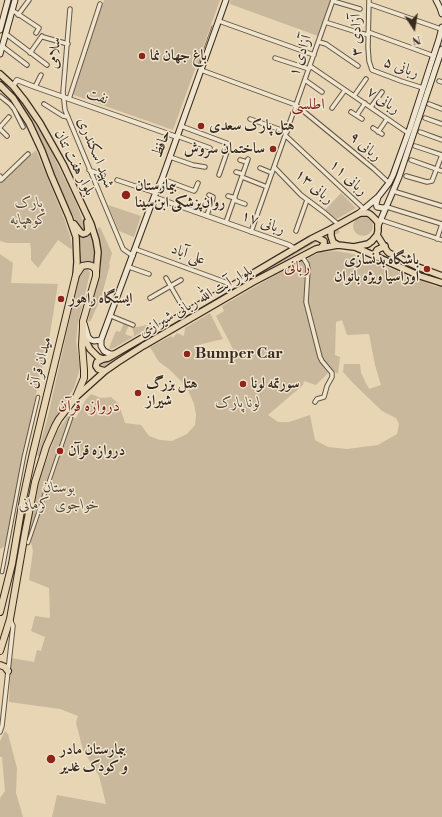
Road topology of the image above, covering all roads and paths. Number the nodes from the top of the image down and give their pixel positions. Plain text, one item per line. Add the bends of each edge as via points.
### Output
1 (8, 0) edge
2 (15, 0) edge
3 (29, 0) edge
4 (226, 0) edge
5 (436, 0) edge
6 (333, 1) edge
7 (369, 2) edge
8 (100, 4) dead end
9 (360, 9) dead end
10 (12, 10) junction
11 (70, 10) dead end
12 (442, 14) edge
13 (18, 15) junction
14 (2, 17) edge
15 (219, 21) junction
16 (325, 22) junction
17 (442, 28) edge
18 (0, 29) edge
19 (6, 31) junction
20 (36, 33) dead end
21 (368, 33) junction
22 (319, 42) junction
23 (68, 44) junction
24 (2, 46) junction
25 (442, 49) edge
26 (30, 53) junction
27 (0, 54) edge
28 (314, 55) junction
29 (434, 56) junction
30 (275, 58) dead end
31 (27, 65) dead end
32 (47, 65) dead end
33 (358, 66) dead end
34 (309, 68) junction
35 (201, 70) junction
36 (372, 70) joint
37 (0, 74) edge
38 (41, 75) dead end
39 (366, 79) dead end
40 (305, 80) junction
41 (0, 85) edge
42 (12, 86) junction
43 (35, 88) junction
44 (423, 88) junction
45 (345, 90) junction
46 (322, 92) dead end
47 (382, 92) dead end
48 (0, 96) edge
49 (354, 96) junction
50 (66, 98) junction
51 (365, 103) junction
52 (44, 104) dead end
53 (430, 104) dead end
54 (296, 105) junction
55 (370, 107) junction
56 (332, 108) dead end
57 (442, 109) edge
58 (419, 111) junction
59 (351, 112) dead end
60 (357, 116) junction
61 (9, 117) dead end
62 (68, 117) junction
63 (425, 118) dead end
64 (250, 119) dead end
65 (362, 119) dead end
66 (387, 119) junction
67 (442, 124) edge
68 (181, 126) junction
69 (24, 127) dead end
70 (0, 128) edge
71 (373, 128) dead end
72 (408, 132) junction
73 (420, 132) dead end
74 (286, 134) junction
75 (7, 136) dead end
76 (177, 136) junction
77 (442, 140) edge
78 (415, 146) dead end
79 (210, 148) dead end
80 (28, 154) dead end
81 (442, 155) edge
82 (170, 156) junction
83 (240, 160) dead end
84 (411, 160) dead end
85 (205, 167) dead end
86 (274, 167) junction
87 (260, 168) dead end
88 (437, 169) junction
89 (90, 170) junction
90 (442, 171) edge
91 (236, 172) dead end
92 (272, 173) junction
93 (103, 175) dead end
94 (219, 175) dead end
95 (0, 176) edge
96 (242, 176) junction
97 (406, 176) dead end
98 (117, 180) dead end
99 (162, 180) junction
100 (198, 183) dead end
101 (389, 183) junction
102 (267, 187) junction
103 (393, 191) junction
104 (155, 195) junction
105 (208, 195) dead end
106 (228, 196) dead end
107 (378, 198) junction
108 (235, 199) junction
109 (307, 200) junction
110 (245, 204) dead end
111 (442, 206) edge
112 (387, 207) junction
113 (364, 209) junction
114 (84, 210) junction
115 (358, 214) junction
116 (207, 215) junction
117 (69, 217) junction
118 (382, 220) junction
119 (226, 222) junction
120 (442, 224) edge
121 (339, 225) junction
122 (378, 226) junction
123 (331, 229) junction
124 (296, 231) dead end
125 (251, 232) junction
126 (377, 234) junction
127 (316, 237) junction
128 (437, 238) junction
129 (442, 240) edge
130 (338, 245) junction
131 (385, 246) junction
132 (354, 247) junction
133 (321, 248) junction
134 (135, 249) junction
135 (294, 249) junction
136 (133, 256) junction
137 (302, 256) junction
138 (377, 257) junction
139 (128, 267) junction
140 (149, 274) dead end
141 (76, 275) junction
142 (96, 276) junction
143 (442, 276) edge
144 (166, 278) dead end
145 (181, 280) dead end
146 (442, 283) edge
147 (170, 286) junction
148 (230, 287) junction
149 (150, 298) dead end
150 (186, 313) junction
151 (110, 316) junction
152 (84, 321) junction
153 (133, 325) dead end
154 (83, 336) junction
155 (101, 340) junction
156 (115, 354) junction
157 (103, 359) junction
158 (105, 371) junction
159 (38, 397) dead end
160 (76, 397) junction
161 (315, 402) dead end
162 (71, 418) dead end
163 (28, 543) dead end
164 (2, 572) dead end
165 (0, 612) edge
166 (10, 619) junction
167 (0, 651) edge
168 (0, 665) edge
169 (8, 671) junction
170 (0, 732) edge

1 - 14 main road
2 - 10 main road
3 - 13 street
4 - 15 main road, حافظ
5 - 12 main road
6 - 9 street
6 - 16 street, آزادی ۱
7 - 17 street
7 - 21 street, ۳ آزادی
8 - 50 street
10 - 13 street
10 - 19 main road
11 - 23 street, سلامی
13 - 20 street via 39,28
14 - 18 main road
15 - 28 street
15 - 35 main road, حافظ
16 - 21 street
16 - 22 street, آزادی ۱
17 - 29 main road
18 - 19 main road
19 - 24 main road
19 - 26 street
21 - 29 street
21 - 36 street, ۳ آزادی via 369,61
22 - 28 street, آزادی ۱
22 - 33 street
23 - 26 street via 43,37
23 - 50 street, سلامی
24 - 27 main road
24 - 31 street
25 - 58 main road
26 - 32 street
28 - 34 street, آزادی ۱
29 - 44 main road
30 - 34 street, ربانی ۷
34 - 40 street, آزادی ۱
34 - 45 street, ربانی ۷
35 - 54 street
35 - 68 main road, حافظ
36 - 44 street, ربانی ۵
37 - 42 main road, بلوار هفت تنان
38 - 43 street
39 - 49 street
40 - 46 street
40 - 54 street, آزادی ۱
41 - 117 main road, بلوار هفت تنان via 13,98 30,123
42 - 43 street, نفت via 17,80
42 - 114 main road, بلوار هفت تنان via 40,123
43 - 50 street, نفت
44 - 58 main road
45 - 49 street, ربانی ۷
45 - 56 street
47 - 55 street
48 - 69 street via 10,104
49 - 51 street, ربانی ۷
50 - 62 street, شهید اسکندری via 65,110
50 - 76 street, نفت
51 - 55 street, ربانی ۷
51 - 60 street
52 - 62 street
53 - 57 street
54 - 74 street, آزادی ۱
54 - 101 street, ربانی ۹
55 - 66 street, ربانی ۷
58 - 72 main road
58 - 103 main road
59 - 60 street
60 - 65 street
61 - 70 street
62 - 89 street, شهید اسکندری
63 - 67 street
64 - 74 street
66 - 71 street via 380,133
66 - 72 street, ربانی ۷
68 - 76 main road, حافظ
68 - 94 street via 229,144
70 - 75 street
72 - 101 main road
73 - 77 street
74 - 86 street, آزادی ۱
74 - 113 street, ربانی ۱۱
76 - 79 street
76 - 82 main road, حافظ
78 - 81 street
80 - 95 street via 1,180
81 - 88 street
82 - 85 street
82 - 99 main road, حافظ
83 - 96 street via 248,161
84 - 88 street
86 - 92 street, آزادی ۱
86 - 109 street, ربانی ۱۳
87 - 92 street
88 - 90 street
88 - 97 street via 434,179 430,182
89 - 93 street
89 - 136 street, شهید اسکندری via 123,249
91 - 96 street
92 - 102 street, آزادی ۱
96 - 102 street
96 - 108 street
98 - 104 street
99 - 100 street via 194,191
99 - 104 main road, حافظ
101 - 107 main road
102 - 125 street, آزادی ۱
103 - 111 street
103 - 112 main road
104 - 116 street, ربانی ۱۷
104 - 134 main road, حافظ
105 - 116 street via 213,197
106 - 108 street
107 - 112 main road via 377,207
107 - 113 main road
108 - 110 street
108 - 119 street
109 - 121 street, ربانی ۱۳
109 - 124 street
112 - 118 main road
112 - 120 street
113 - 115 main road
114 - 117 main road via 88,228 86,233 80,232
114 - 142 main road, بلوار هفت تنان via 96,240
115 - 121 main road
115 - 122 main road via 365,212 371,215
116 - 119 street, ربانی ۱۷
117 - 141 main road, بلوار هفت تنان via 76,237
118 - 122 main road
118 - 128 street
119 - 125 street, ربانی ۱۷
120 - 128 street
121 - 123 main road
122 - 126 main road
123 - 127 main road, بلوار آیت الله ربانی شیرازی
123 - 130 main road via 331,239
125 - 135 street, ربانی ۱۷
126 - 131 main road
126 - 132 main road via 368,244
127 - 133 main road via 324,241
127 - 135 main road, بلوار آیت الله ربانی شیرازی
128 - 129 street
130 - 132 main road
130 - 133 main road, بلوار آیت الله ربانی شیرازی
131 - 138 main road via 377,250
131 - 143 main road via 392,254
132 - 138 main road
133 - 137 main road, بلوار آیت الله ربانی شیرازی
134 - 136 main road, حافظ
134 - 148 street, علی آباد via 225,282
135 - 148 main road, بلوار آیت الله ربانی شیرازی
136 - 139 main road, حافظ
137 - 158 main road, بلوار آیت الله ربانی شیرازی via 143,346
137 - 161 street via 308,269 306,302 320,357 332,373 324,397
138 - 146 main road
139 - 140 street
139 - 151 main road, حافظ
141 - 142 highway via 82,266 88,265 96,270
141 - 165 highway, میدان قرآن via 32,457 12,564
142 - 152 highway
144 - 147 street
145 - 147 street
147 - 149 street
147 - 150 street
148 - 150 main road, بلوار آیت الله ربانی شیرازی
150 - 156 main road, بلوار آیت الله ربانی شیرازی
151 - 153 street
151 - 155 main road, حافظ
152 - 154 highway
152 - 155 main road via 90,338 94,341
154 - 157 main road via 94,353
154 - 160 highway via 84,374
155 - 156 main road via 104,351
156 - 157 main road, بلوار آیت الله ربانی شیرازی
157 - 158 main road via 97,362 96,366 98,370
158 - 160 main road, بلوار آیت الله ربانی شیرازی
159 - 164 street
160 - 166 highway via 55,426 46,447 25,533
162 - 163 street
166 - 167 highway
166 - 169 street via 13,626
168 - 169 highway
169 - 170 street

